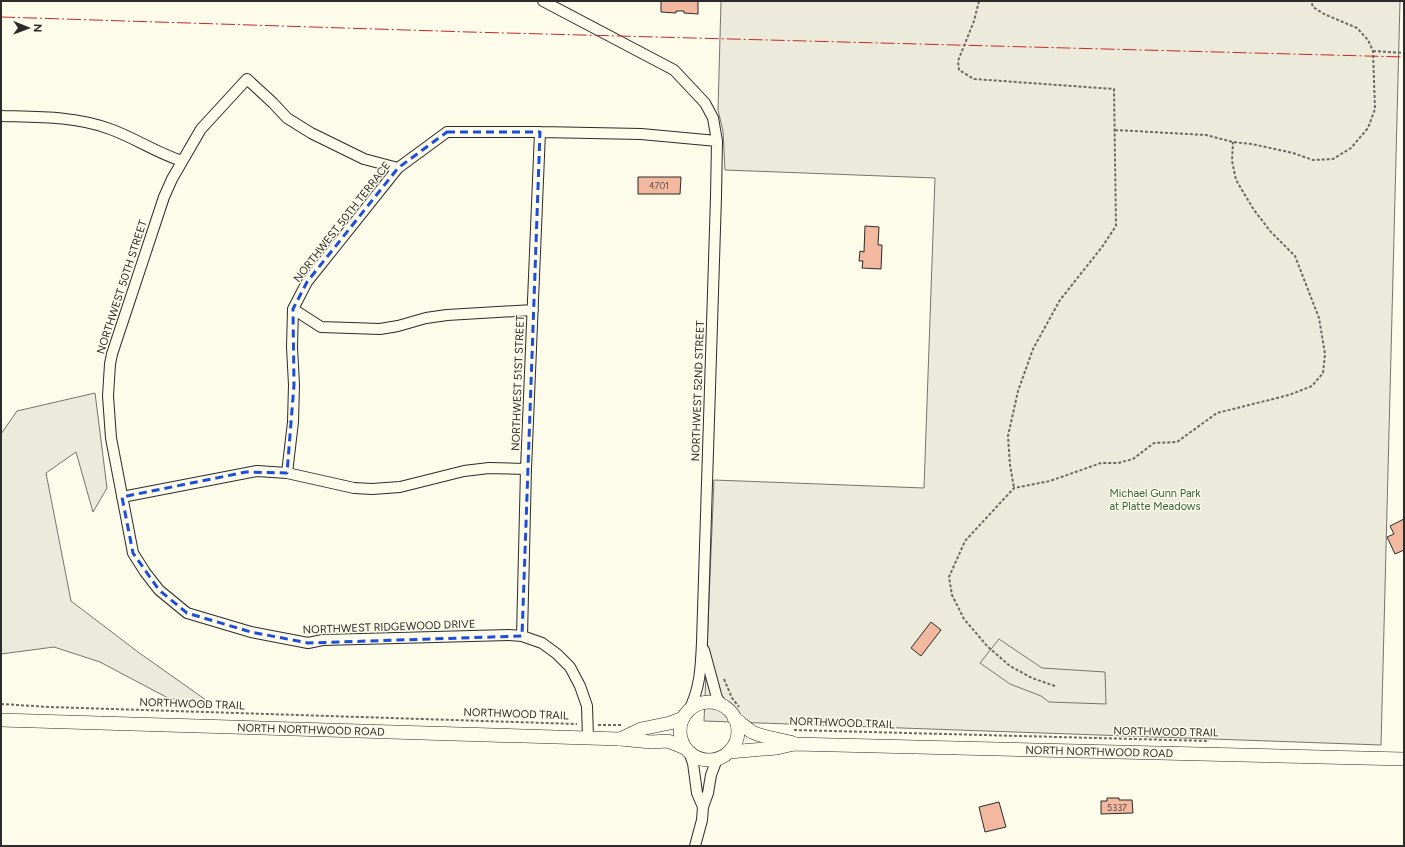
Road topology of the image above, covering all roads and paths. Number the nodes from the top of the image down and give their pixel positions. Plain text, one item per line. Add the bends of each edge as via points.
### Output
1 (543, 1) edge
2 (979, 1) edge
3 (1311, 1) edge
4 (1373, 51) junction
5 (1404, 53) edge
6 (1, 116) edge
7 (1116, 130) junction
8 (540, 132) junction
9 (717, 141) junction
10 (1233, 142) junction
11 (182, 161) junction
12 (398, 168) junction
13 (293, 310) junction
14 (533, 310) junction
15 (526, 469) junction
16 (287, 473) junction
17 (1014, 488) junction
18 (122, 497) junction
19 (145, 572) joint
20 (522, 636) junction
21 (702, 642) junction
22 (711, 672) junction
23 (1055, 686) dead end
24 (1, 704) edge
25 (723, 706) junction
26 (737, 713) junction
27 (686, 715) junction
28 (1, 720) edge
29 (628, 724) dead end
30 (588, 725) junction
31 (788, 730) dead end
32 (588, 738) junction
33 (620, 739) junction
34 (1216, 741) dead end
35 (794, 744) junction
36 (687, 750) junction
37 (729, 752) junction
38 (717, 759) junction
39 (1404, 759) edge
40 (703, 808) junction
41 (695, 846) edge

1 - 9 street, NORTHWEST 52ND STREET via 674,70 705,103 713,118
2 - 7 path via 958,61 959,70 974,79 1114,89
3 - 4 path via 1313,7 1324,14 1356,28 1368,40
4 - 5 path
4 - 10 path via 1375,109 1368,128 1351,148 1333,159 1313,160 1293,153
6 - 11 street via 82,121 134,138
7 - 10 path via 1206,135
7 - 17 path via 1116,226 1060,300 1033,349 1018,391 1008,436
8 - 9 street, NORTHWEST 50TH TERRACE via 641,134
8 - 12 street, NORTHWEST 50TH TERRACE via 447,132
8 - 14 street, NORTHWEST 51ST STREET
9 - 21 street, NORTHWEST 52ND STREET
10 - 17 path via 1232,161 1236,180 1271,232 1295,256 1319,318 1325,354 1323,373 1312,386 1289,395 1217,413 1177,442 1154,443 1133,459 1118,463 1101,463 1050,481
11 - 12 street, NORTHWEST 50TH STREET via 201,129 246,79 287,118 311,133 364,159
11 - 18 street, NORTHWEST 50TH STREET via 164,197 112,354 109,417
12 - 13 street, NORTHWEST 50TH TERRACE via 307,282
13 - 14 street via 321,327 380,329 447,315
13 - 16 street, NORTHWEST 50TH TERRACE via 293,422
14 - 15 street, NORTHWEST 51ST STREET
15 - 16 street via 489,468 464,471 400,487 372,489 354,488
15 - 20 street, NORTHWEST 51ST STREET
16 - 18 street via 246,472
17 - 23 path via 966,540 949,577 952,595 964,619 1010,666 1032,678
18 - 19 street, NORTHWEST 50TH STREET via 132,552
19 - 20 street, NORTHWEST RIDGEWOOD DRIVE via 159,590 187,613 251,632 308,643 330,640
20 - 30 street, NORTHWEST RIDGEWOOD DRIVE via 542,643 570,667 587,706
21 - 22 street, NORTHWEST 52ND STREET
21 - 27 street, NORTHWEST 52ND STREET via 698,686 694,701
22 - 25 street, NORTHWEST 52ND STREET via 718,698
22 - 26 path via 720,671
24 - 30 path, NORTHWOOD TRAIL
25 - 26 street
25 - 27 street via 708,702 694,707
26 - 35 street, NORTH NORTHWOOD ROAD via 752,732
26 - 37 street via 737,735
27 - 33 street, NORTH NORTHWOOD ROAD via 670,723 641,729
27 - 36 street via 680,734
28 - 32 street, NORTH NORTHWOOD ROAD
29 - 30 path, NORTHWOOD TRAIL
30 - 32 street, NORTHWEST RIDGEWOOD DRIVE
31 - 34 path, NORTHWOOD TRAIL
32 - 33 street, NORTH NORTHWOOD ROAD
33 - 36 street, NORTH NORTHWOOD ROAD via 668,741
35 - 37 street, NORTH NORTHWOOD ROAD
35 - 39 street, NORTH NORTHWOOD ROAD
36 - 38 street via 702,759
36 - 40 street via 695,770 697,793
37 - 38 street
38 - 40 street
40 - 41 street

